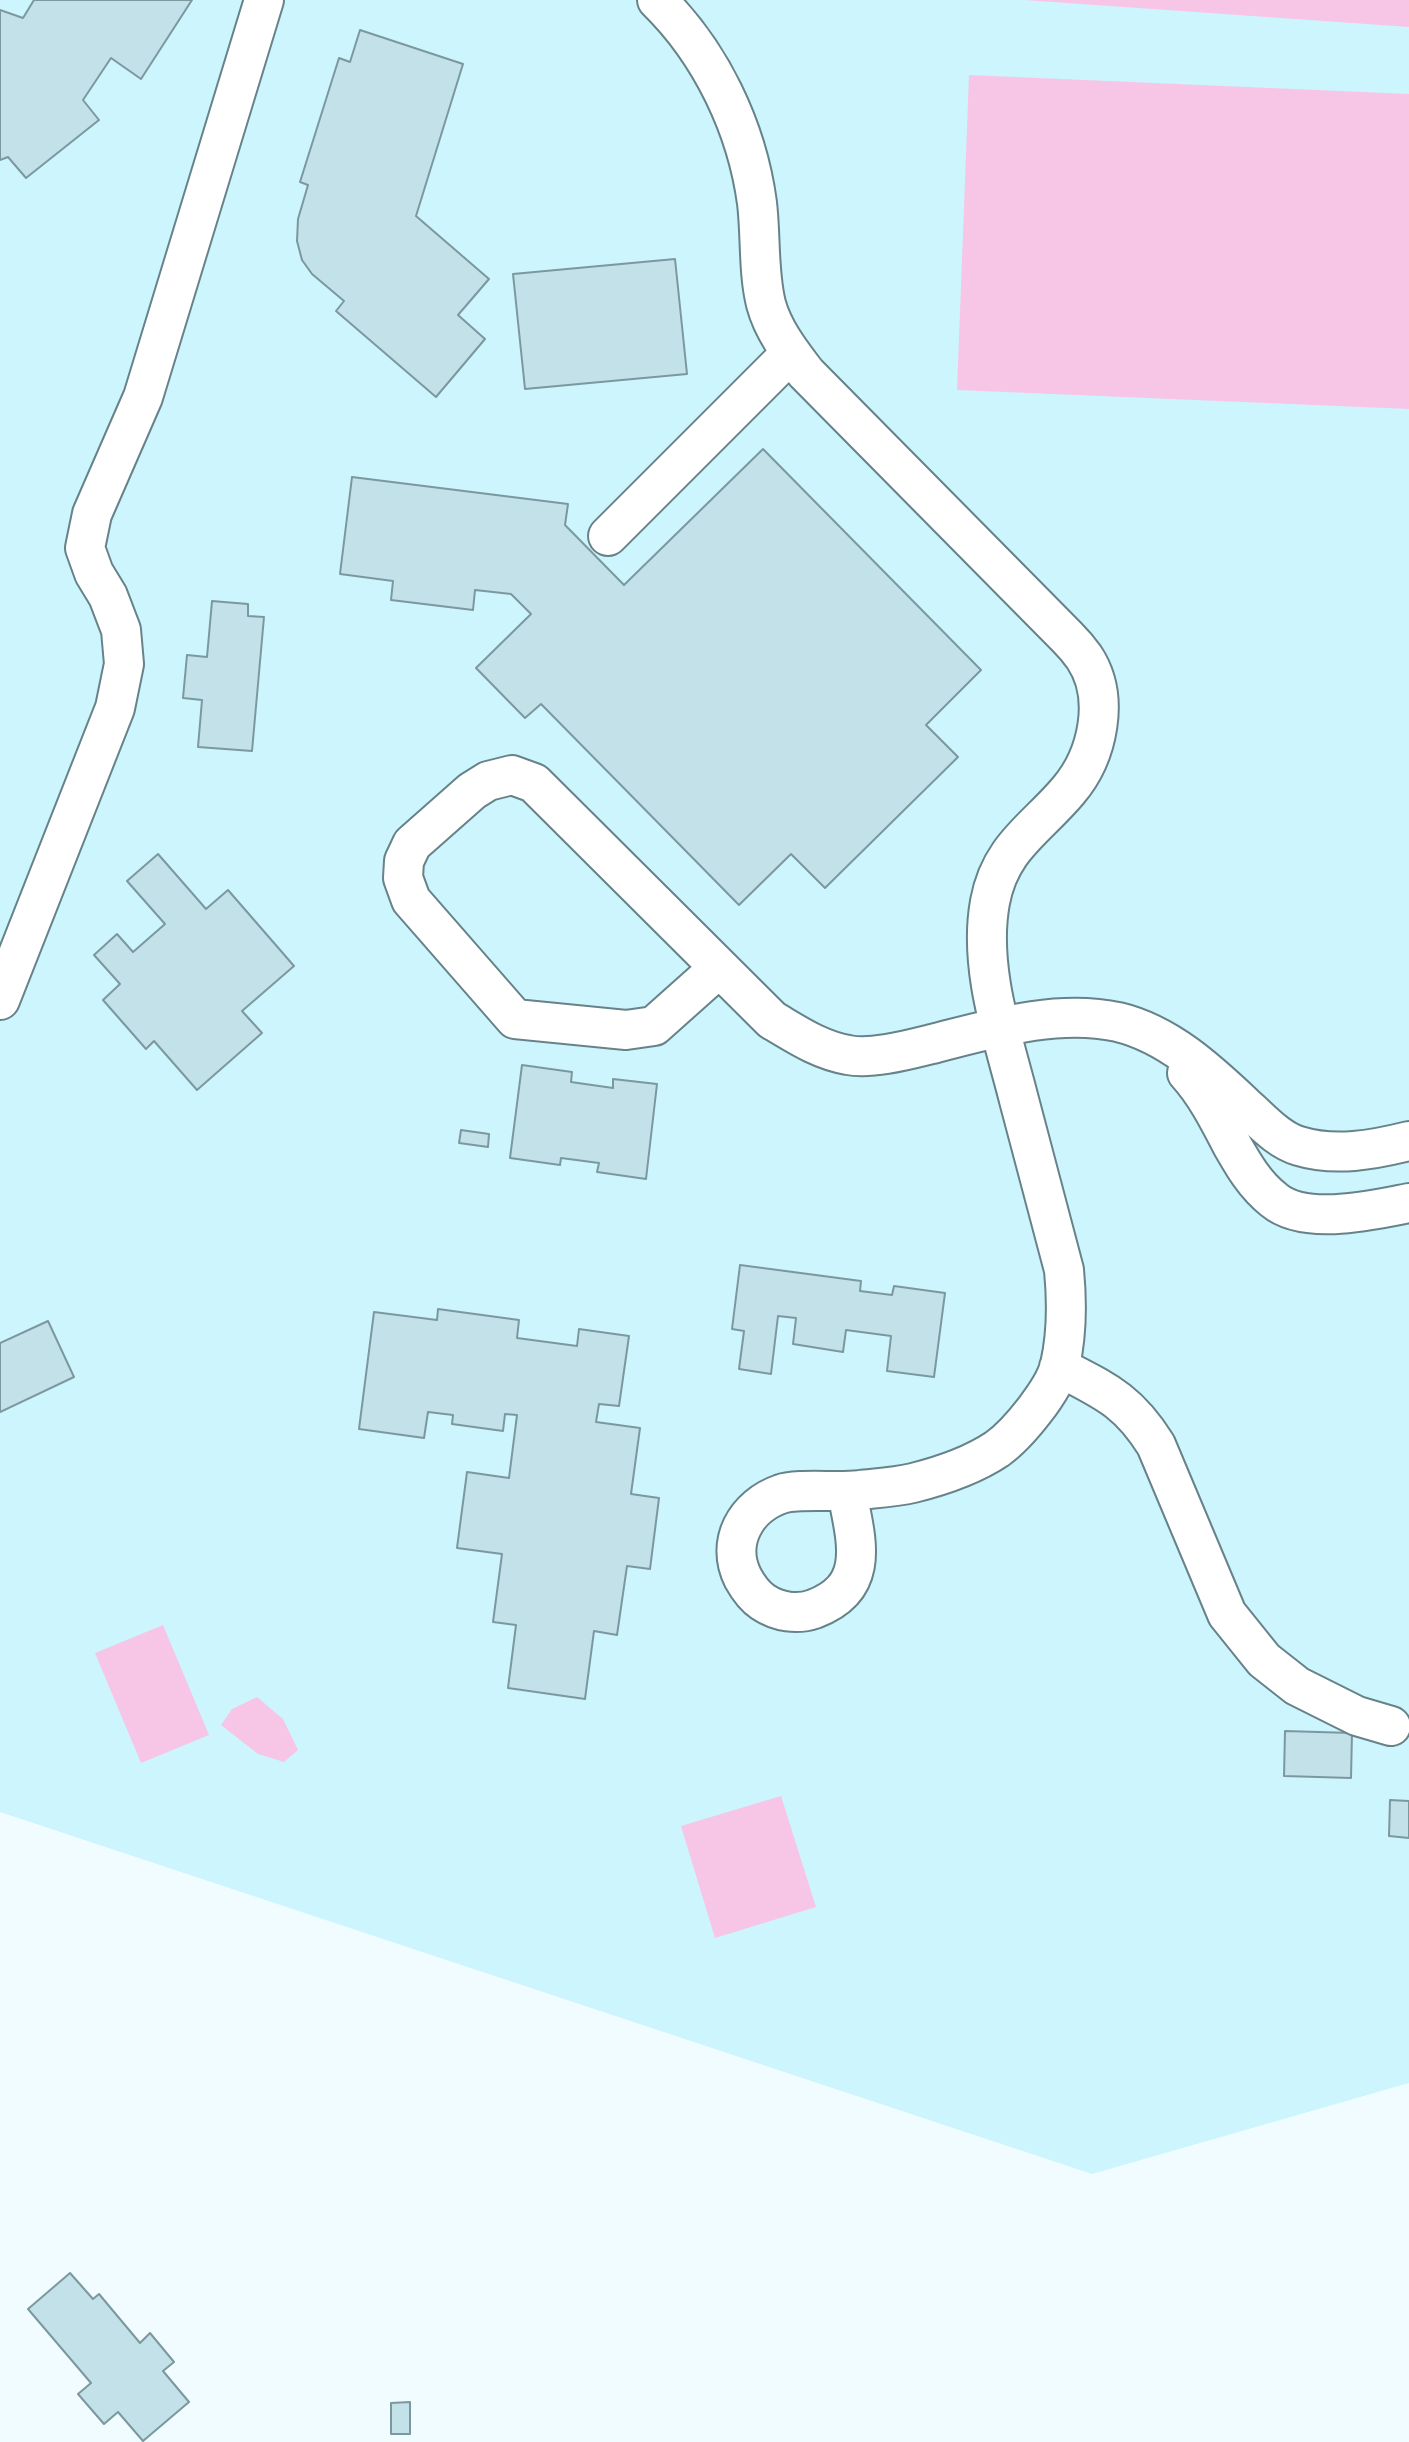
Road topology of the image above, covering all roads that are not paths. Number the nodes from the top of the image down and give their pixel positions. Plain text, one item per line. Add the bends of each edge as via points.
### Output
1 (264, 0) edge
2 (657, 0) edge
3 (791, 353) junction
4 (608, 536) dead end
5 (719, 968) junction
6 (0, 1000) edge
7 (1000, 1026) junction
8 (1144, 1029) junction
9 (1409, 1141) edge
10 (1409, 1203) edge
11 (1059, 1367) junction
12 (847, 1492) dead end
13 (1391, 1726) dead end

1 - 6 street via 144,397 92,514 85,548 121,630 124,664 115,708
2 - 3 street via 710,69 746,148 757,202 766,304
3 - 4 street
3 - 7 street via 1067,636 1086,659 1096,685 1100,714 1083,768 1070,790 1014,845 990,901 987,959
5 - 5 street via 534,783 512,775 472,791 412,844 404,861 403,877 411,900 515,1019 626,1030 654,1026
5 - 7 street via 772,1020 811,1044 849,1056 897,1053
7 - 8 street via 1085,1017
7 - 11 street via 1064,1270 1068,1302
8 - 9 street via 1209,1073 1271,1130 1298,1146 1334,1153
8 - 10 street via 1194,1081 1254,1181 1276,1202 1307,1214
11 - 12 street via 1046,1396 998,1448 914,1483
11 - 13 street via 1114,1396 1140,1419 1156,1445 1227,1614 1264,1660 1297,1686 1357,1716

